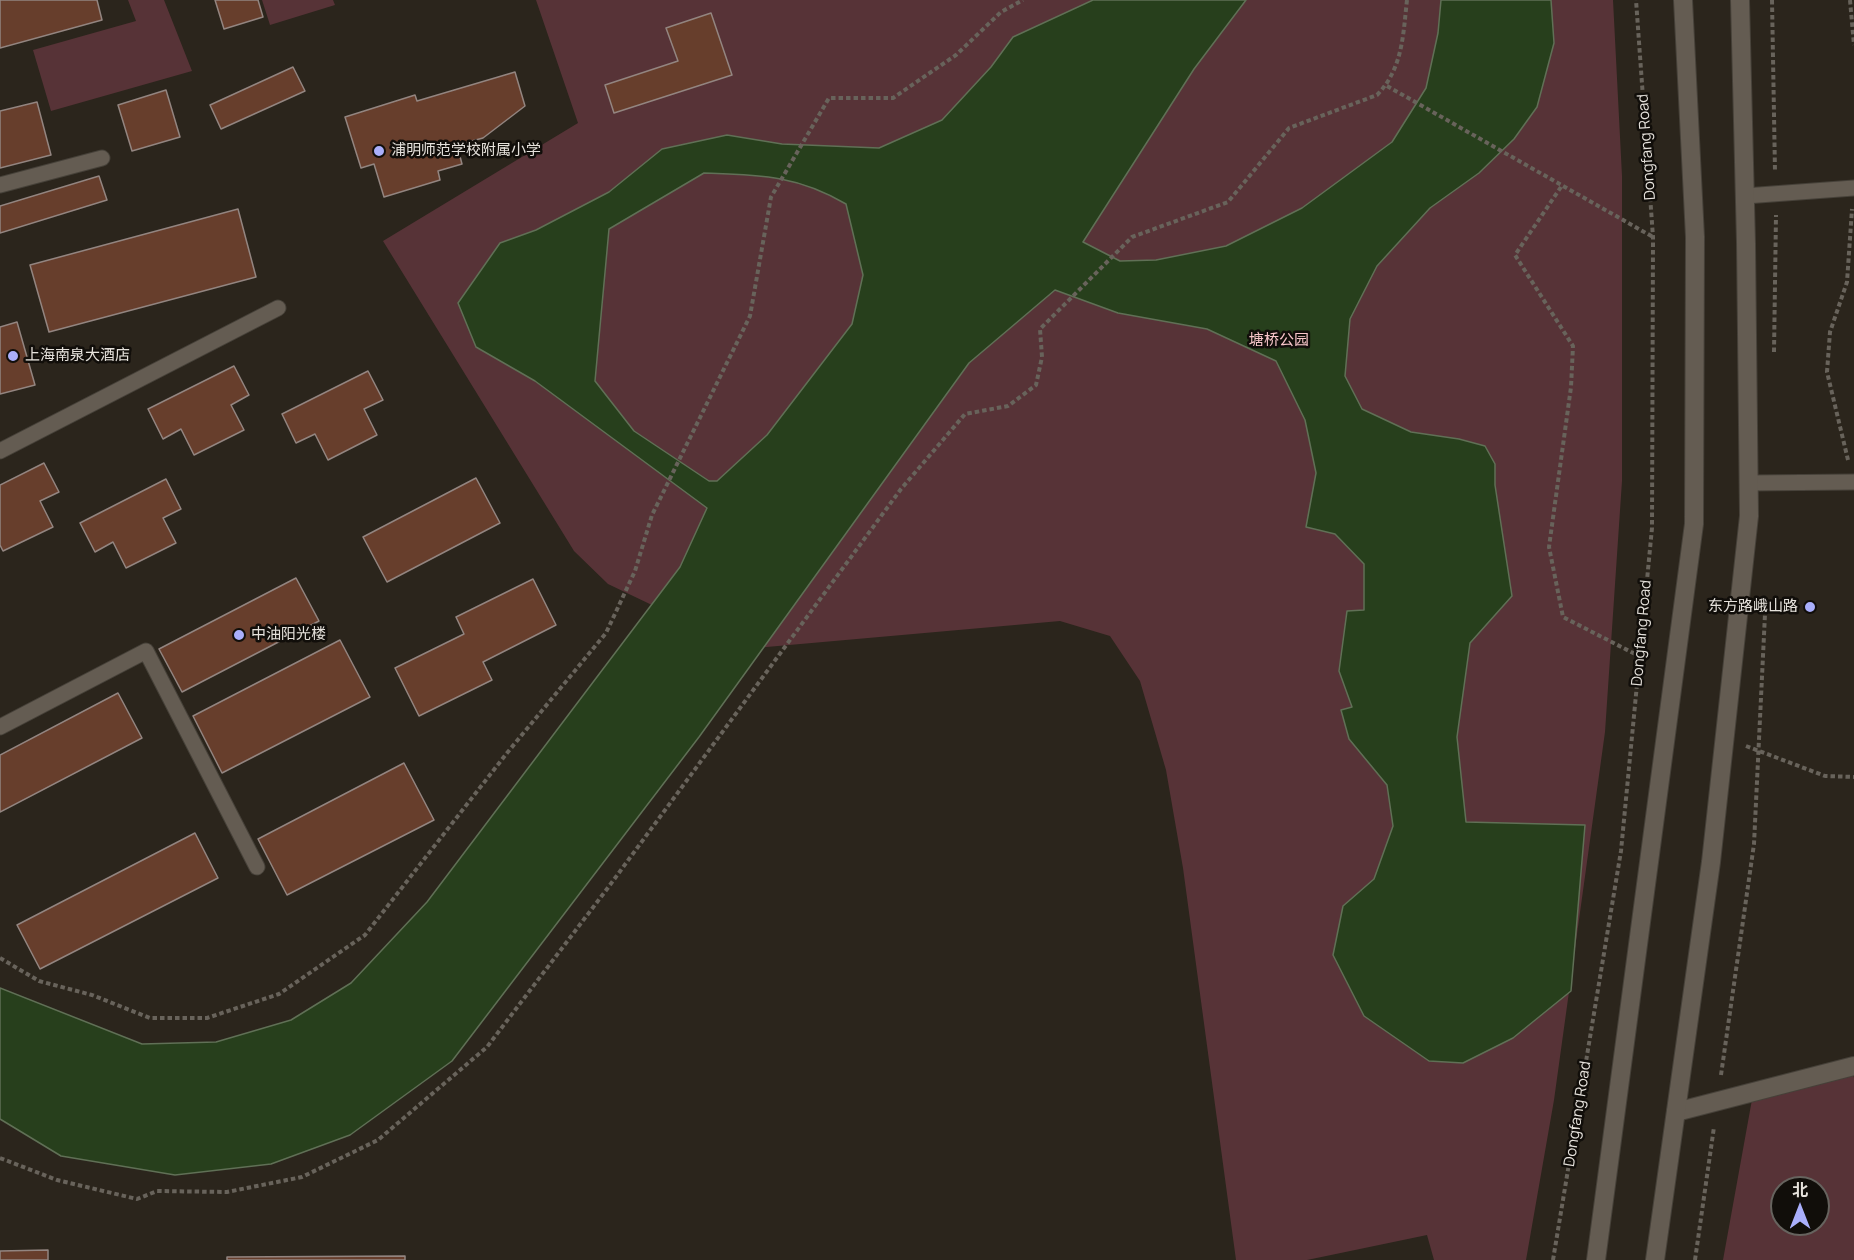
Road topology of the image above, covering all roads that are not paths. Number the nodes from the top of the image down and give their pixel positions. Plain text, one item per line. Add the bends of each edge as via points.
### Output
1 (1683, 0) edge
2 (1740, 0) edge
3 (102, 158) dead end
4 (0, 185) edge
5 (1853, 188) edge
6 (1745, 196) junction
7 (278, 308) dead end
8 (0, 452) edge
9 (1853, 482) edge
10 (1748, 483) junction
11 (0, 727) edge
12 (257, 867) dead end
13 (1854, 1066) edge
14 (1676, 1112) junction
15 (1596, 1260) edge
16 (1655, 1260) edge

1 - 15 main road via 1695,237 1694,524
2 - 6 main road
3 - 4 lane
5 - 6 lane
6 - 10 main road
7 - 8 lane
9 - 10 lane
10 - 14 main road via 1749,516 1711,862
11 - 12 lane via 146,651
13 - 14 main road
14 - 16 main road

